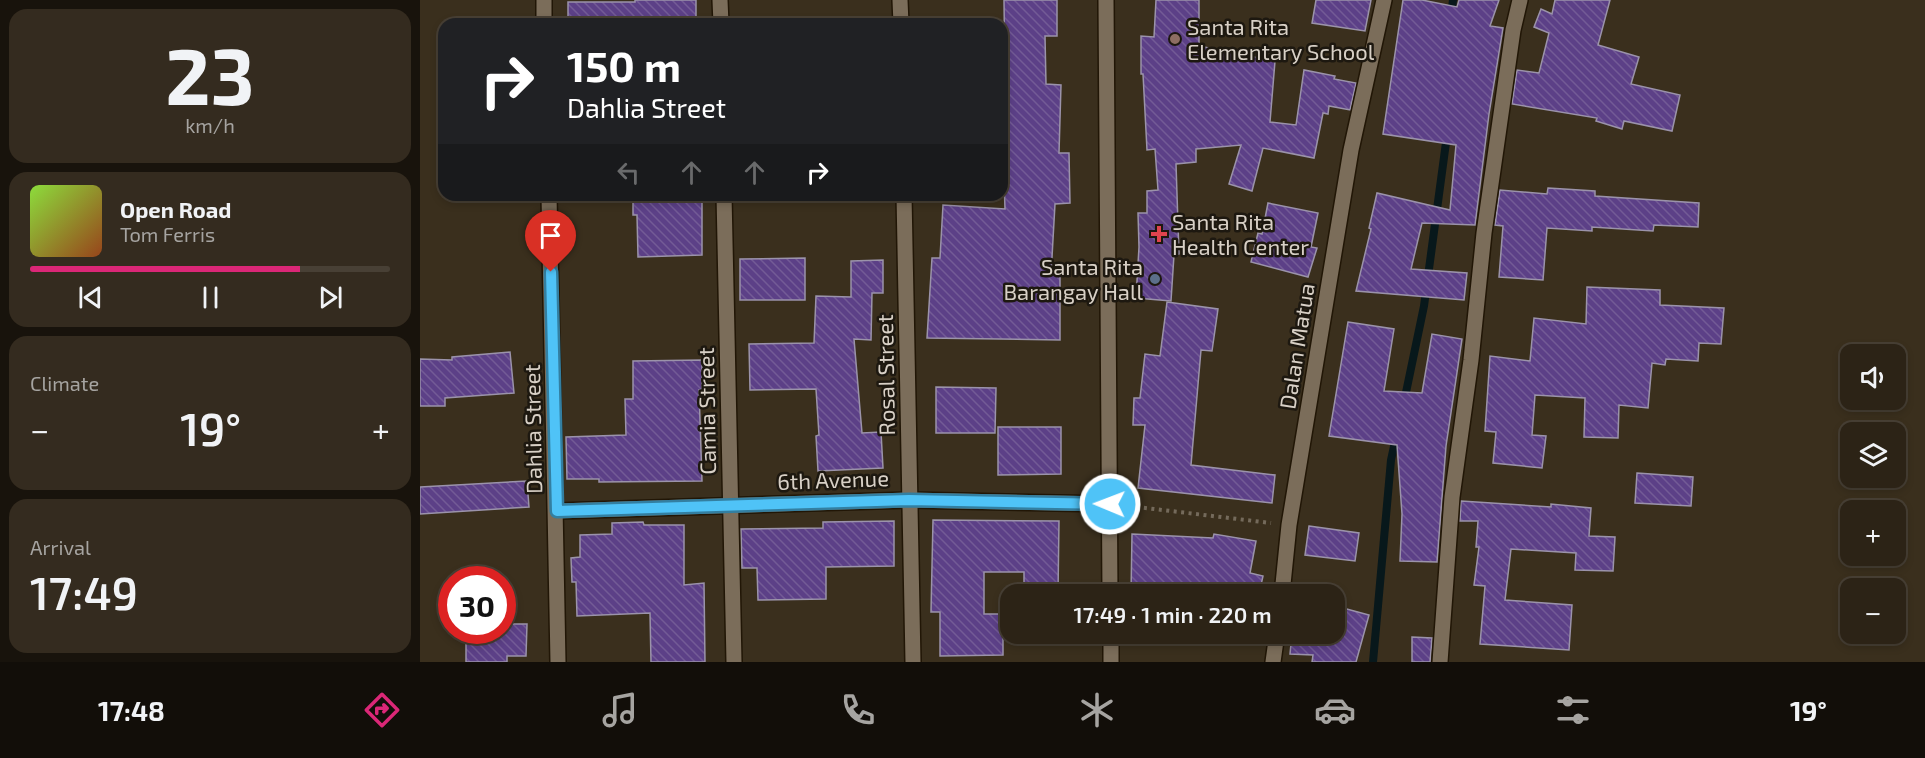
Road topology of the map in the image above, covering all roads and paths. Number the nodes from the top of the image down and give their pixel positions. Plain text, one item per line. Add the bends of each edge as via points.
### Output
1 (544, 0) edge
2 (720, 0) edge
3 (900, 0) edge
4 (1106, 0) edge
5 (1384, 0) edge
6 (1520, 0) edge
7 (544, 18) edge
8 (720, 18) edge
9 (901, 18) edge
10 (549, 201) edge
11 (724, 201) edge
12 (904, 201) edge
13 (909, 500) junction
14 (1110, 504) junction
15 (730, 505) junction
16 (557, 511) junction
17 (1289, 525) junction
18 (1110, 584) edge
19 (1283, 584) edge
20 (1111, 644) edge
21 (1275, 644) edge
22 (558, 662) edge
23 (734, 662) edge
24 (913, 662) edge
25 (1111, 662) edge
26 (1273, 662) edge
27 (1440, 662) edge

1 - 7 street
2 - 8 street
3 - 9 street
4 - 14 street
5 - 17 street, Dalan Matua via 1351,150
6 - 27 street via 1484,233 1452,497
10 - 16 street, Dahlia Street
11 - 15 street, Camia Street
12 - 13 street, Rosal Street
13 - 14 street, 6th Avenue
13 - 15 street, 6th Avenue
13 - 24 street, Rosal Street
14 - 17 path
14 - 18 street
15 - 16 street, 6th Avenue
15 - 23 street, Camia Street
16 - 22 street, Dahlia Street
17 - 19 street, Dalan Matua
20 - 25 street
21 - 26 street

